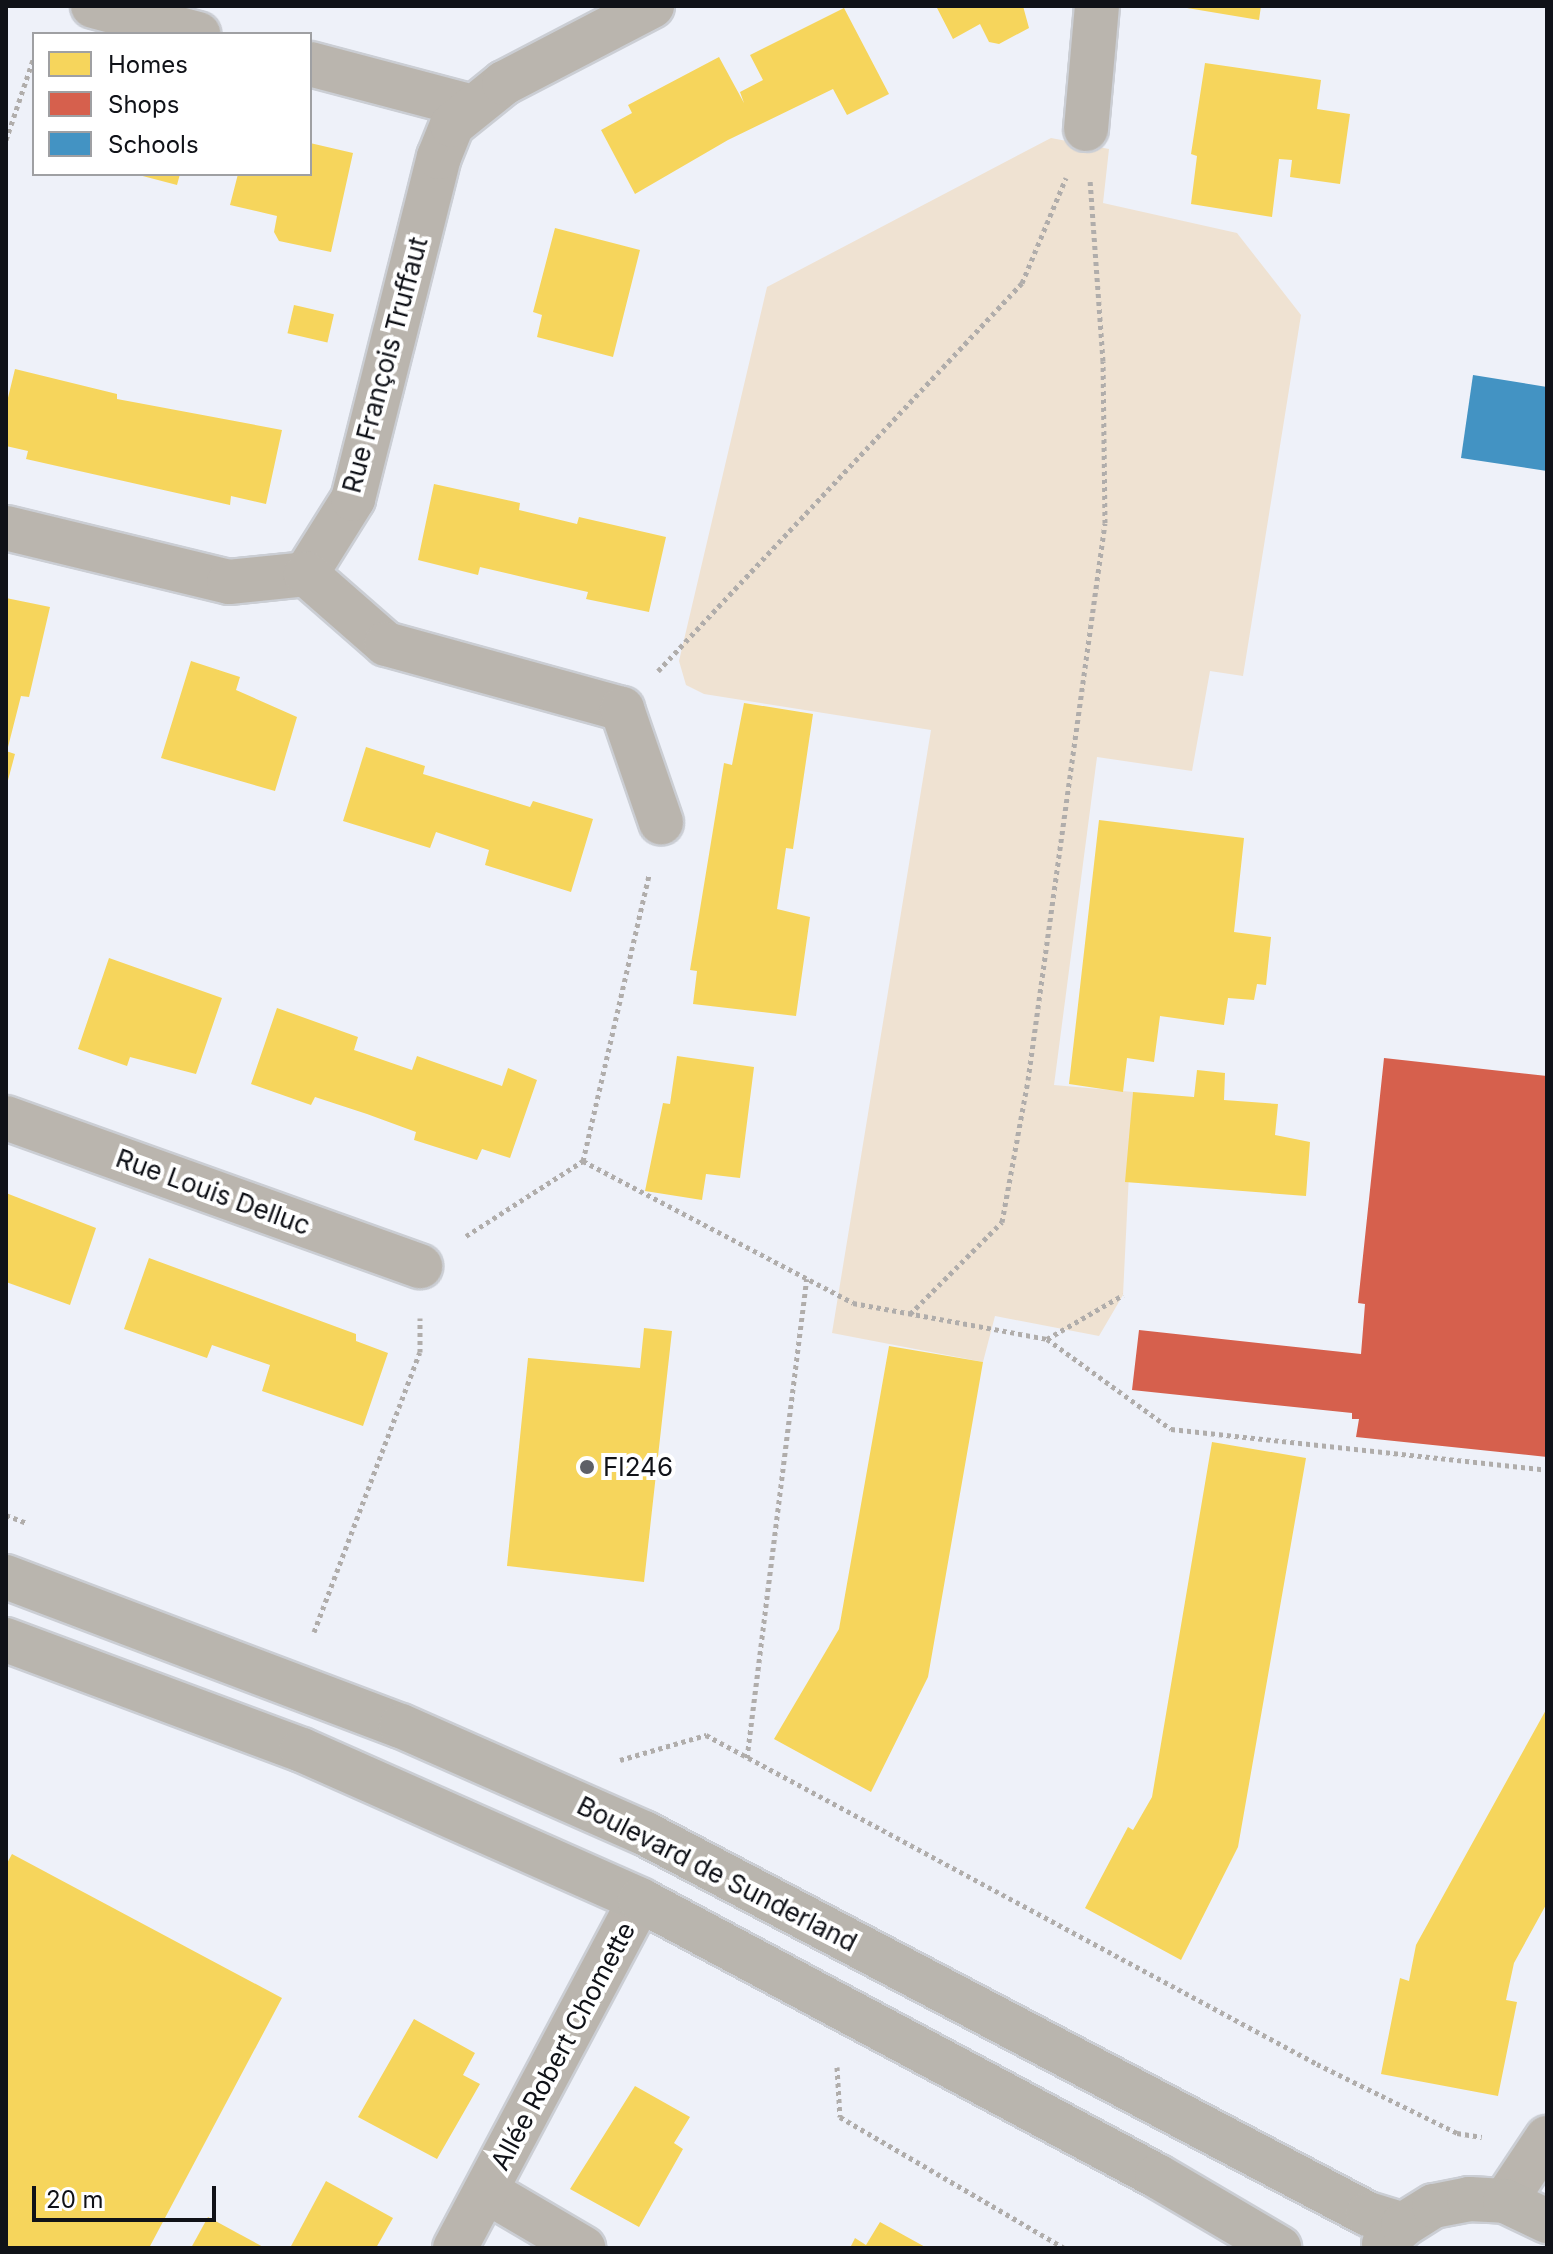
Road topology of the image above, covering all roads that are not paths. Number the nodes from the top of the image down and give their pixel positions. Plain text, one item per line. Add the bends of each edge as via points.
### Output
1 (93, 6) edge
2 (652, 6) edge
3 (1097, 6) edge
4 (190, 32) edge
5 (312, 65) edge
6 (469, 106) junction
7 (1086, 129) road end
8 (6, 528) edge
9 (306, 574) junction
10 (661, 822) road end
11 (6, 1118) edge
12 (420, 1266) road end
13 (6, 1577) edge
14 (6, 1640) edge
15 (640, 1900) junction
16 (1547, 2138) edge
17 (486, 2191) junction
18 (1505, 2201) junction
19 (1547, 2221) edge
20 (1392, 2236) edge
21 (455, 2248) edge
22 (583, 2248) edge
23 (1279, 2248) edge

1 - 4 street
2 - 6 street, Rue François Truffaut
3 - 7 street
5 - 6 street
6 - 9 street, Rue François Truffaut via 452,125 439,157 353,499
8 - 9 street via 229,582
9 - 10 street via 386,644 622,709
11 - 12 street, Rue Louis Delluc
13 - 20 main road, Boulevard de Sunderland via 386,1720 644,1833 1368,2214
14 - 15 main road via 302,1750
15 - 17 street, Allée Robert Chomette
15 - 23 main road via 1157,2176
16 - 18 street
17 - 21 street, Allée Robert Chomette
17 - 22 street, Allée Robert Chomette
18 - 19 main road
18 - 20 main road via 1469,2199 1434,2206

